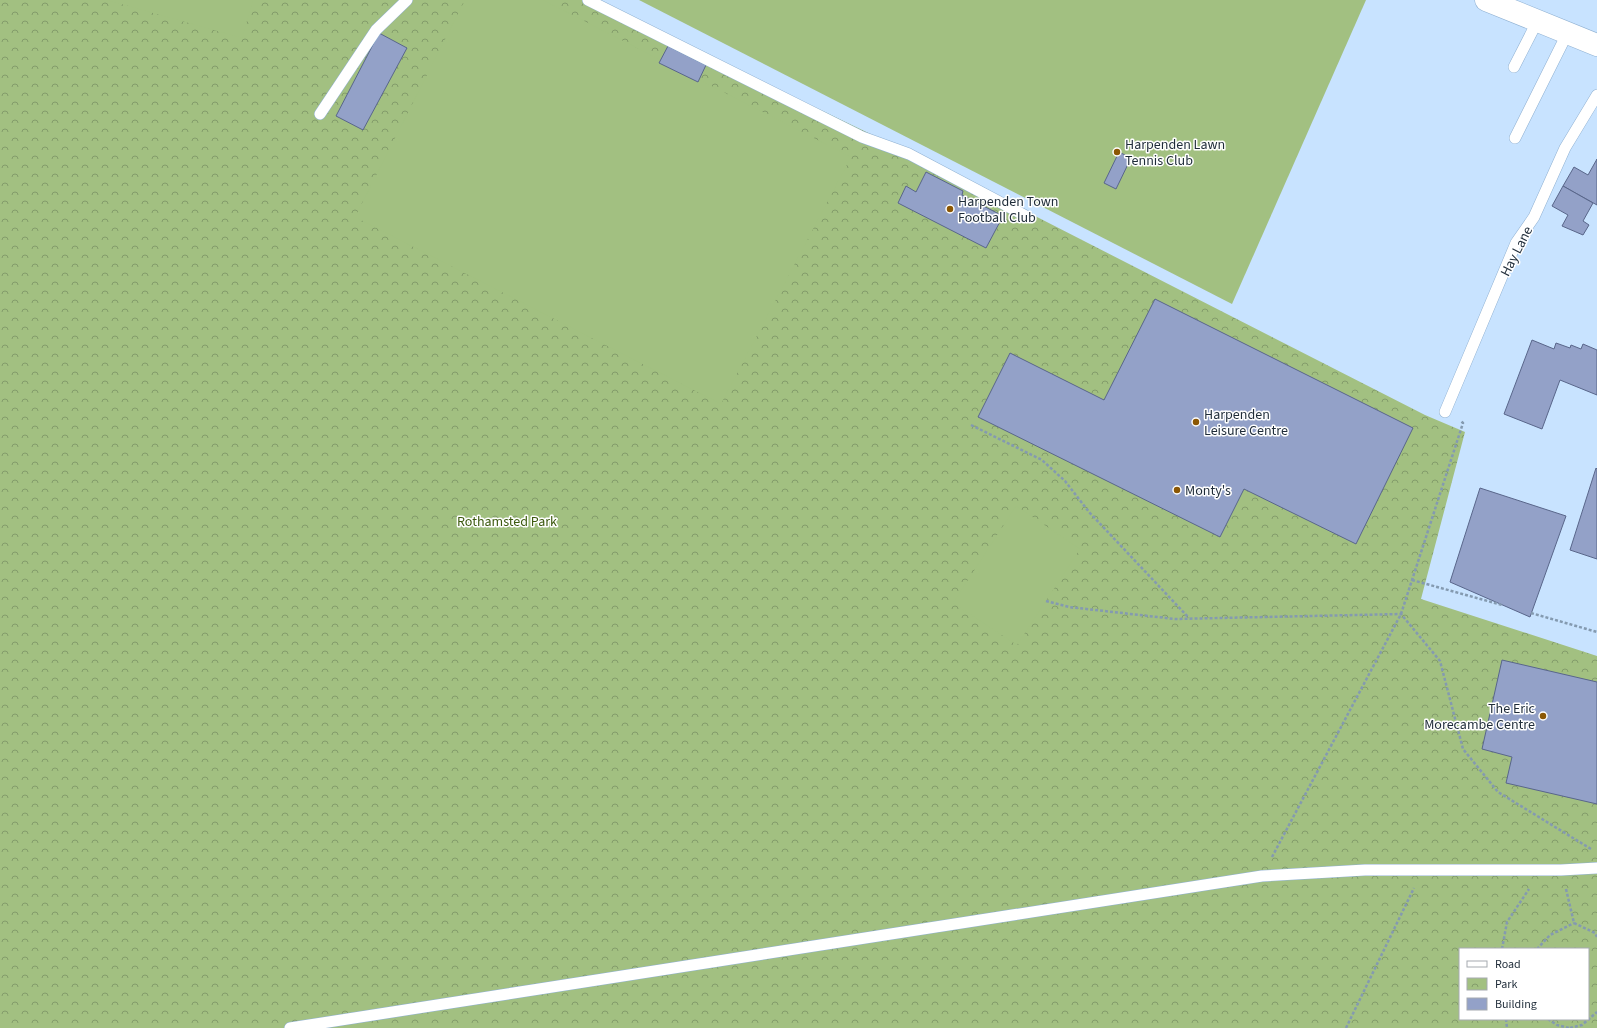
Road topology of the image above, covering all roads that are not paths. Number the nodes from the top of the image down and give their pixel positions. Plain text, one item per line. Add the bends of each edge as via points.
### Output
1 (407, 0) edge
2 (588, 0) edge
3 (1486, 0) edge
4 (1537, 22) junction
5 (1567, 34) junction
6 (1597, 45) edge
7 (1514, 67) dead end
8 (1597, 95) edge
9 (320, 114) dead end
10 (1516, 138) dead end
11 (1028, 217) dead end
12 (1445, 412) road end
13 (1597, 868) edge
14 (290, 1028) edge

1 - 9 lane via 376,30
2 - 11 lane via 862,137 909,154
3 - 4 street
4 - 5 street
4 - 7 lane
5 - 6 street
5 - 10 lane
8 - 12 lane, Hay Lane via 1565,148 1534,217 1516,243
13 - 14 lane via 1365,870 1262,876

